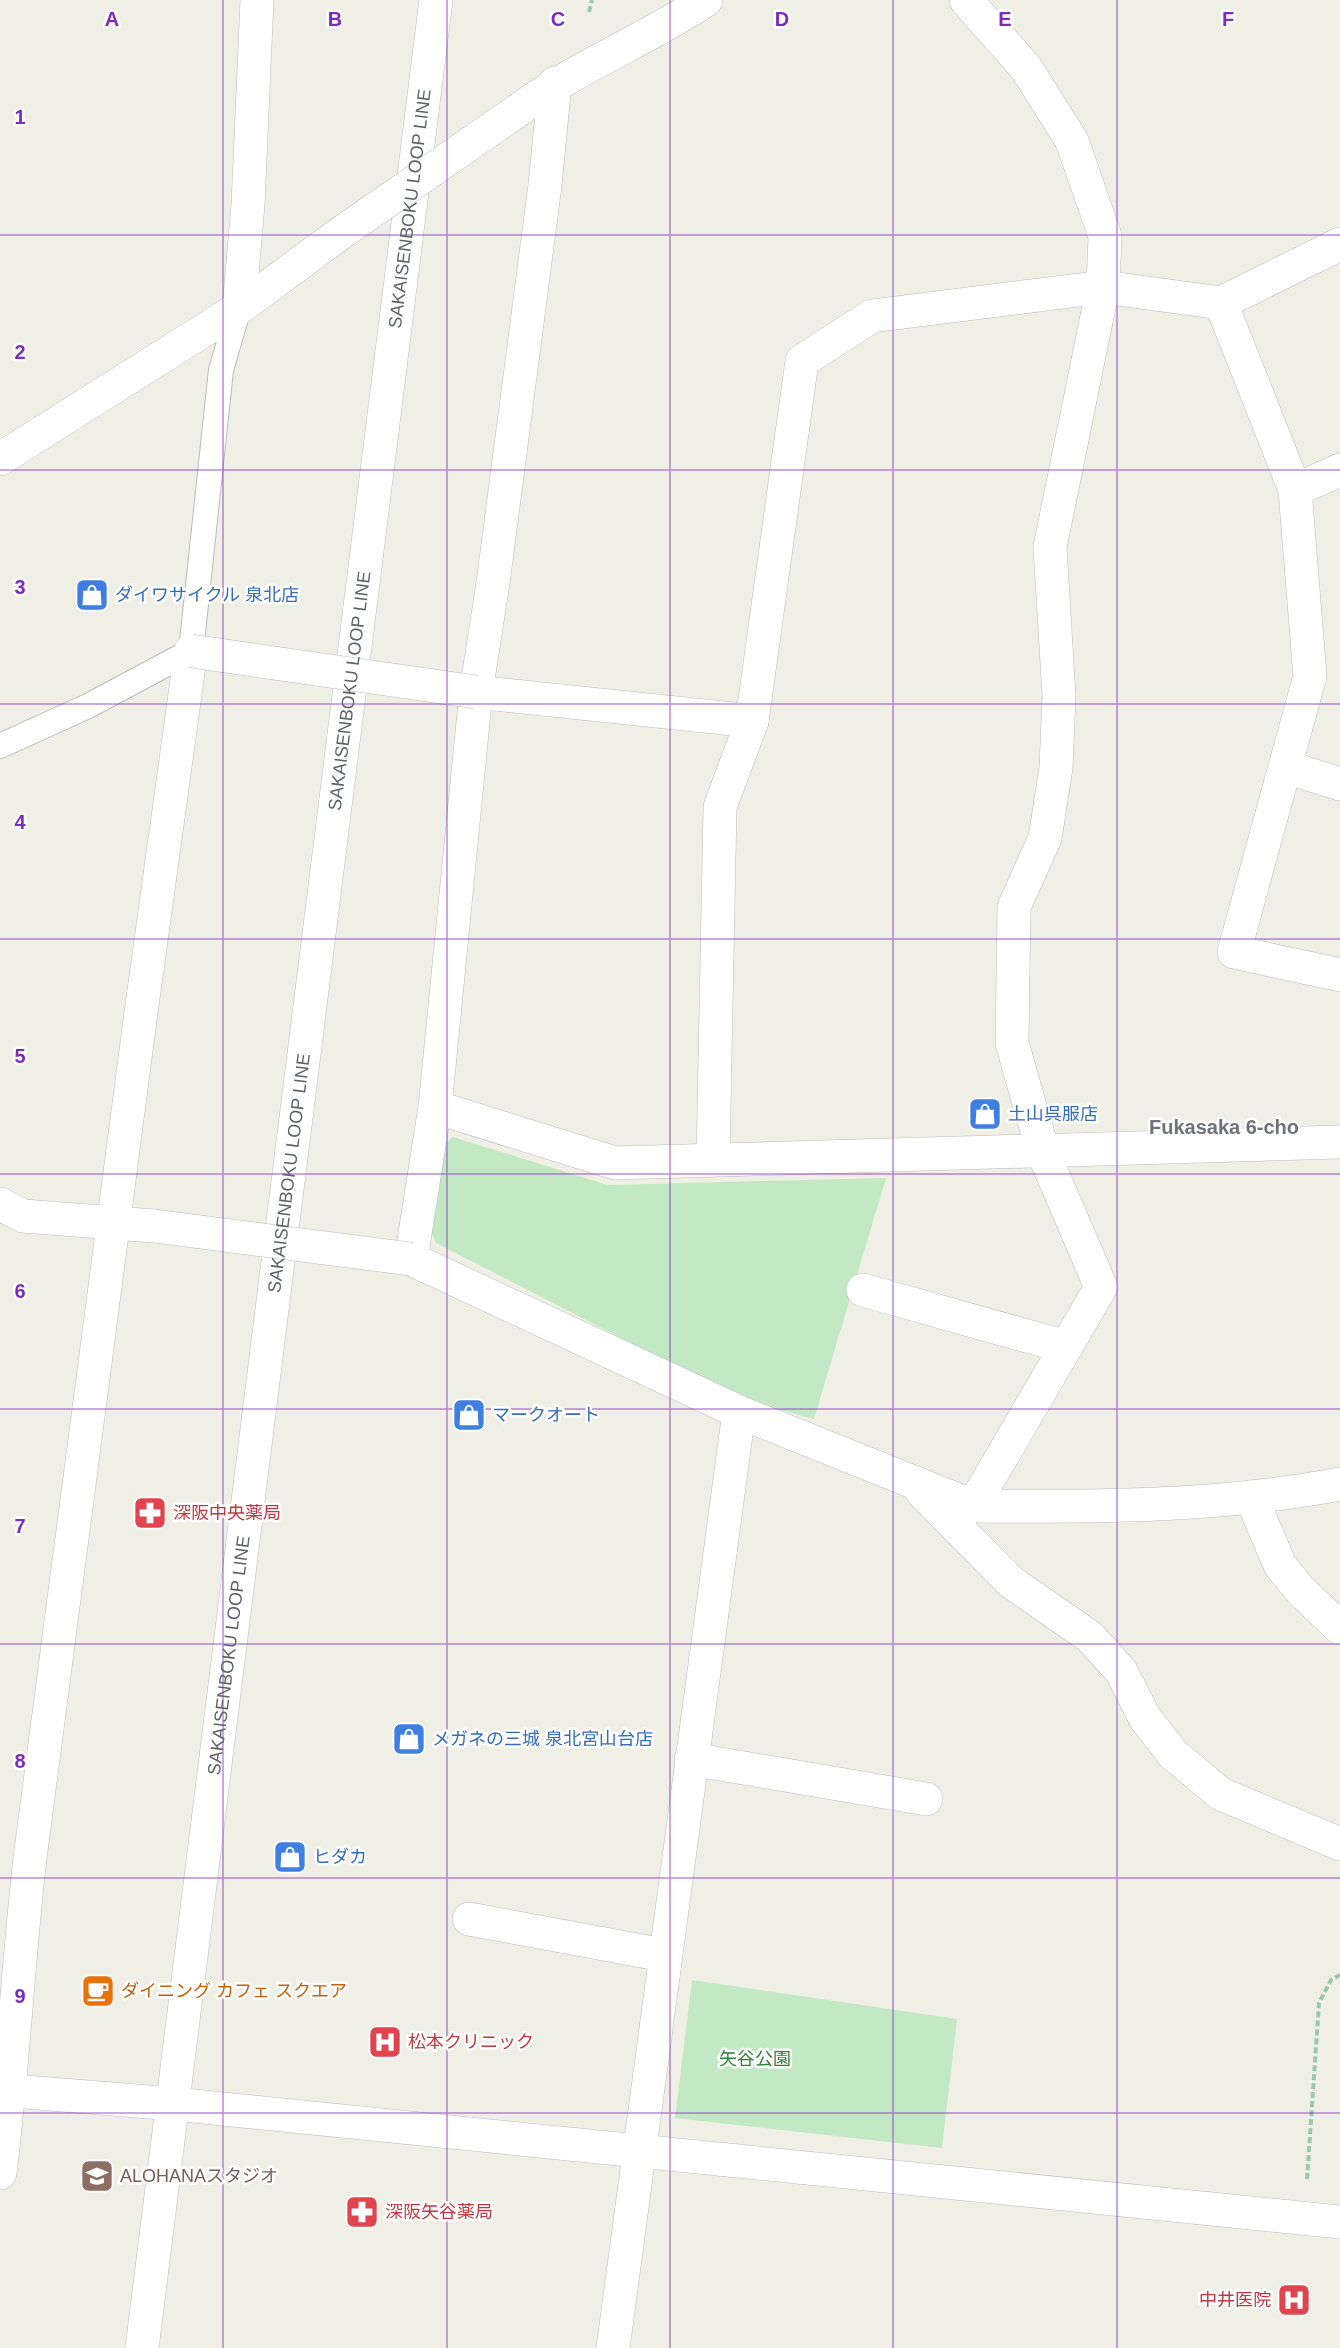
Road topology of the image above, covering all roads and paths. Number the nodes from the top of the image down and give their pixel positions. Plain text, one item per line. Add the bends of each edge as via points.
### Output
1 (257, 0) edge
2 (436, 0) edge
3 (592, 0) edge
4 (706, 0) edge
5 (966, 0) edge
6 (589, 12) dead end
7 (555, 83) junction
8 (1340, 244) edge
9 (1103, 287) junction
10 (1221, 303) junction
11 (239, 308) junction
12 (0, 459) edge
13 (1340, 470) edge
14 (1295, 490) junction
15 (191, 651) junction
16 (477, 692) junction
17 (752, 721) junction
18 (0, 746) edge
19 (1286, 767) junction
20 (1340, 784) edge
21 (1340, 975) edge
22 (435, 1107) junction
23 (1340, 1142) edge
24 (1043, 1152) junction
25 (713, 1159) junction
26 (0, 1204) edge
27 (111, 1225) junction
28 (411, 1259) junction
29 (863, 1290) dead end
30 (1066, 1347) junction
31 (739, 1412) junction
32 (912, 1482) junction
33 (1340, 1484) edge
34 (1251, 1497) junction
35 (973, 1506) junction
36 (1340, 1628) edge
37 (691, 1760) junction
38 (926, 1799) dead end
39 (1340, 1844) edge
40 (469, 1919) dead end
41 (664, 1955) junction
42 (1340, 1975) edge
43 (5, 2091) edge
44 (174, 2104) junction
45 (638, 2150) junction
46 (0, 2173) edge
47 (1304, 2218) junction
48 (1340, 2222) edge
49 (142, 2348) edge
50 (613, 2348) edge

1 - 11 street via 248,206
2 - 44 street, SAKAISENBOKU LOOP LINE
3 - 6 path
4 - 7 street via 676,20
5 - 9 street via 1026,68 1072,141 1105,236
7 - 11 street, bridge
7 - 16 street via 538,243
8 - 10 street
9 - 10 street
9 - 17 street via 872,316 802,361
9 - 24 street via 1050,547 1059,696 1056,768 1045,838 1014,907 1012,1043
10 - 14 street
11 - 12 street
11 - 15 lane via 221,370
13 - 14 street
14 - 19 street via 1310,676
15 - 16 street, bridge
15 - 18 lane via 88,706
15 - 27 street
16 - 17 street
16 - 22 street
17 - 25 street via 720,807
19 - 20 street
19 - 21 street via 1234,952
22 - 25 street via 615,1163
22 - 28 street
23 - 24 street
24 - 25 street
24 - 30 street via 1101,1287
26 - 27 street via 24,1216
27 - 28 street, bridge via 154,1226
27 - 43 street
28 - 31 street
29 - 30 street
30 - 35 street
31 - 32 street
31 - 37 street
32 - 35 street
32 - 39 street via 1011,1582 1090,1637 1120,1671 1145,1718 1173,1754 1221,1794
33 - 34 street
34 - 35 street via 1127,1507
34 - 36 street via 1280,1565
37 - 38 street
37 - 41 street
40 - 41 street
41 - 45 street
42 - 47 path via 1331,1980 1320,2003
43 - 44 street
43 - 46 street
44 - 45 street
44 - 49 street, SAKAISENBOKU LOOP LINE
45 - 47 street
45 - 50 street
47 - 48 street

